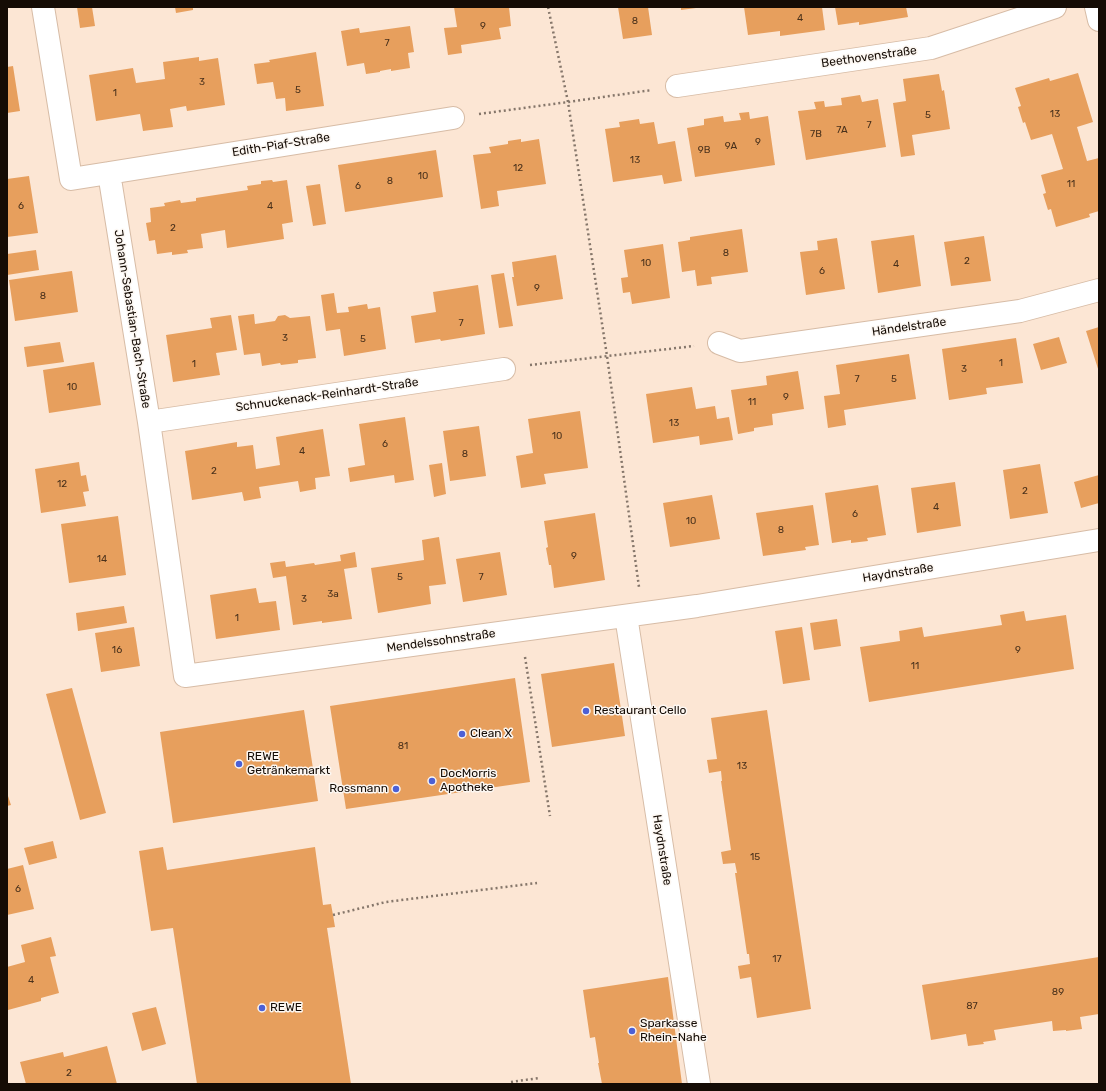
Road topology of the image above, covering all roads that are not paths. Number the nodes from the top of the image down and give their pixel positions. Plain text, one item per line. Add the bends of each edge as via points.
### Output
1 (43, 7) edge
2 (1055, 7) edge
3 (1096, 7) edge
4 (1099, 20) edge
5 (677, 86) road end
6 (453, 118) road end
7 (109, 173) junction
8 (1099, 290) edge
9 (719, 343) road end
10 (504, 369) road end
11 (149, 422) junction
12 (1099, 540) edge
13 (697, 606) joint
14 (634, 615) junction
15 (185, 676) joint
16 (699, 1084) edge

1 - 7 street via 71,179
2 - 5 street, Beethovenstraße via 931,48
3 - 4 street
6 - 7 street, Edith-Piaf-Straße
7 - 11 street, Johann-Sebastian-Bach-Straße
8 - 9 street, Händelstraße via 1020,311 740,351
10 - 11 street, Schnuckenack-Reinhardt-Straße
11 - 15 street, Johann-Sebastian-Bach-Straße
12 - 13 street, Haydnstraße
13 - 14 street, Mendelssohnstraße
14 - 15 street, Mendelssohnstraße
14 - 16 street, Haydnstraße

